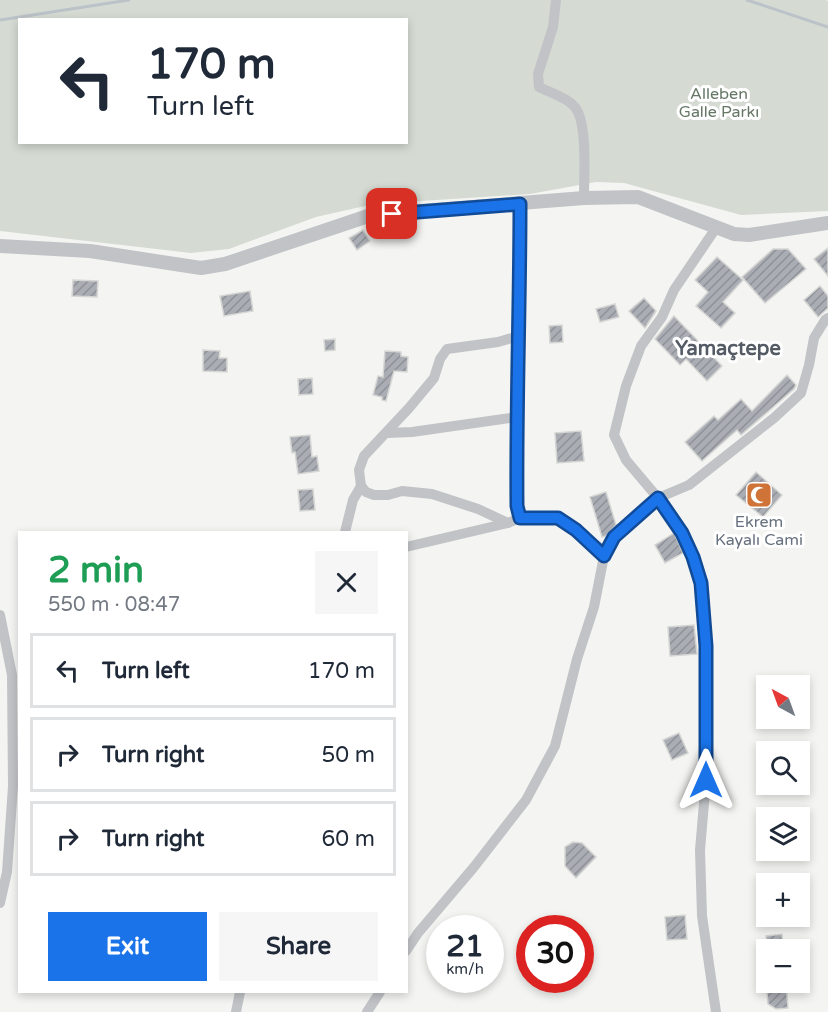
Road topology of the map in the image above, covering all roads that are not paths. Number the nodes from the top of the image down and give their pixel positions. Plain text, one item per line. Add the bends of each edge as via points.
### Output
1 (556, 0) edge
2 (584, 198) junction
3 (520, 204) junction
4 (828, 223) edge
5 (716, 228) junction
6 (0, 246) edge
7 (828, 318) edge
8 (519, 336) junction
9 (517, 417) junction
10 (387, 433) junction
11 (361, 486) junction
12 (658, 498) junction
13 (520, 518) junction
14 (508, 523) junction
15 (345, 531) edge
16 (408, 547) edge
17 (604, 556) junction
18 (0, 615) edge
19 (16, 676) edge
20 (0, 903) edge
21 (408, 948) edge
22 (240, 993) edge
23 (379, 993) edge
24 (236, 1012) edge
25 (366, 1012) edge
26 (716, 1012) edge

1 - 2 street via 538,87 578,111 584,141
2 - 3 street
2 - 5 street via 638,197
3 - 6 street via 371,215 225,264 201,267 90,251
3 - 8 street
4 - 5 street via 749,235
5 - 12 street via 641,346 614,435 626,460
7 - 12 street via 814,338 801,393 689,485
8 - 9 street
8 - 10 street via 447,349 434,378
9 - 10 street
9 - 13 street
10 - 11 street via 364,456 359,470
11 - 14 street via 374,495 402,491 432,494
11 - 15 street
12 - 17 street via 614,537
12 - 26 street via 682,533 702,591 707,714 700,850 702,916
13 - 14 street
13 - 17 street via 558,518
14 - 16 street
17 - 21 street via 594,607 555,746 526,800
18 - 19 street
19 - 20 street via 8,872
22 - 24 street
23 - 25 street

